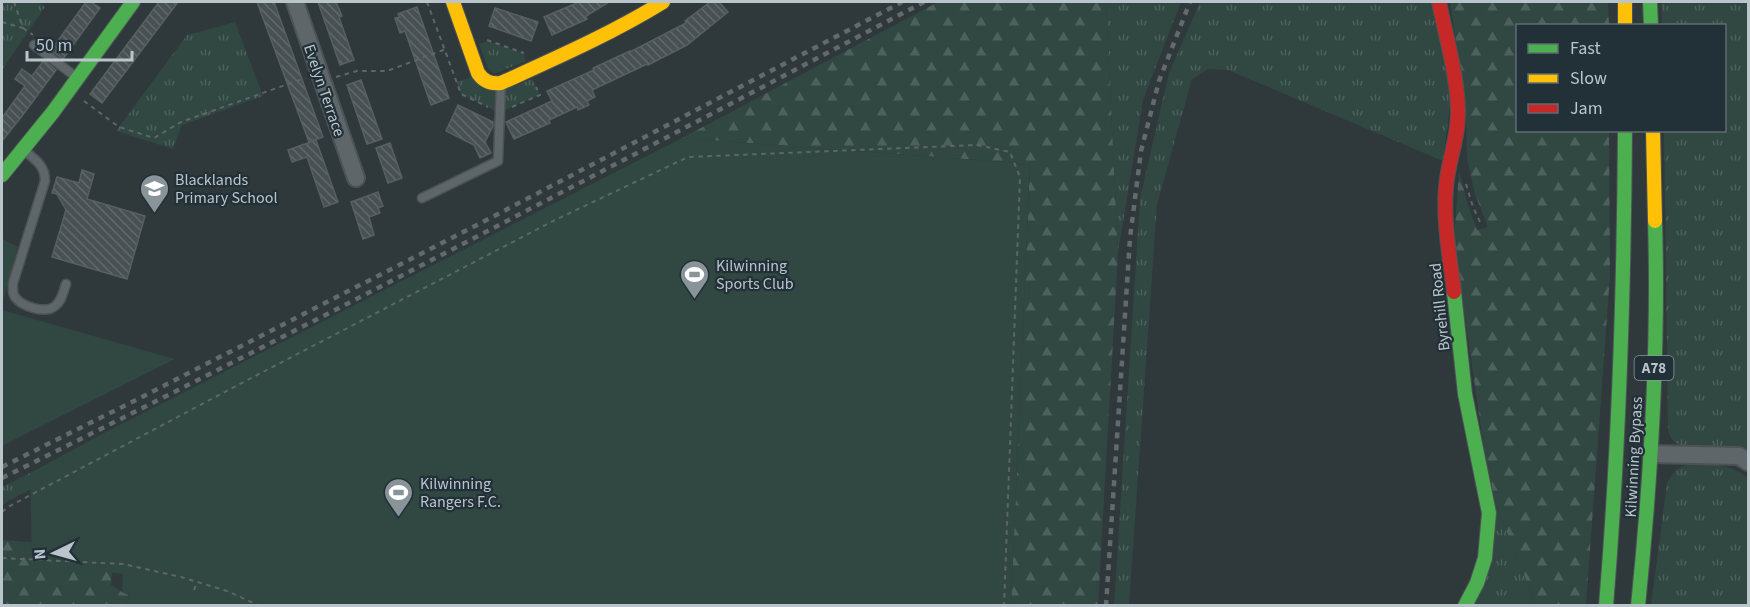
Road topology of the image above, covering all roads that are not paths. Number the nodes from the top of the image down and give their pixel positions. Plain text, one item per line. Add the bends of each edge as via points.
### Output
1 (133, 2) edge
2 (296, 2) edge
3 (453, 2) edge
4 (663, 2) edge
5 (1439, 2) edge
6 (1625, 2) edge
7 (1650, 2) edge
8 (1625, 24) edge
9 (1651, 24) edge
10 (34, 45) dead end
11 (79, 79) junction
12 (496, 84) junction
13 (1625, 132) edge
14 (1653, 132) edge
15 (23, 150) junction
16 (2, 175) edge
17 (356, 178) dead end
18 (422, 198) dead end
19 (66, 284) dead end
20 (1651, 454) junction
21 (1749, 462) edge
22 (1465, 606) edge
23 (1606, 606) edge
24 (1638, 606) edge

1 - 11 main road
2 - 17 street, Evelyn Terrace
3 - 12 main road via 478,73 485,82
4 - 12 main road via 620,27
5 - 22 main road, Byrehill Road via 1458,110 1445,209 1465,394 1489,513 1485,558
6 - 8 main road
7 - 9 main road
10 - 11 lane
11 - 15 main road
12 - 18 lane via 498,161
13 - 23 main road, Kilwinning Bypass / A78 via 1624,278
14 - 20 main road, Kilwinning Bypass / A78 via 1657,277
15 - 16 main road
15 - 19 lane via 40,165 45,181 13,293 23,303 50,310 60,302
20 - 21 street via 1739,456
20 - 24 main road, Kilwinning Bypass / A78

